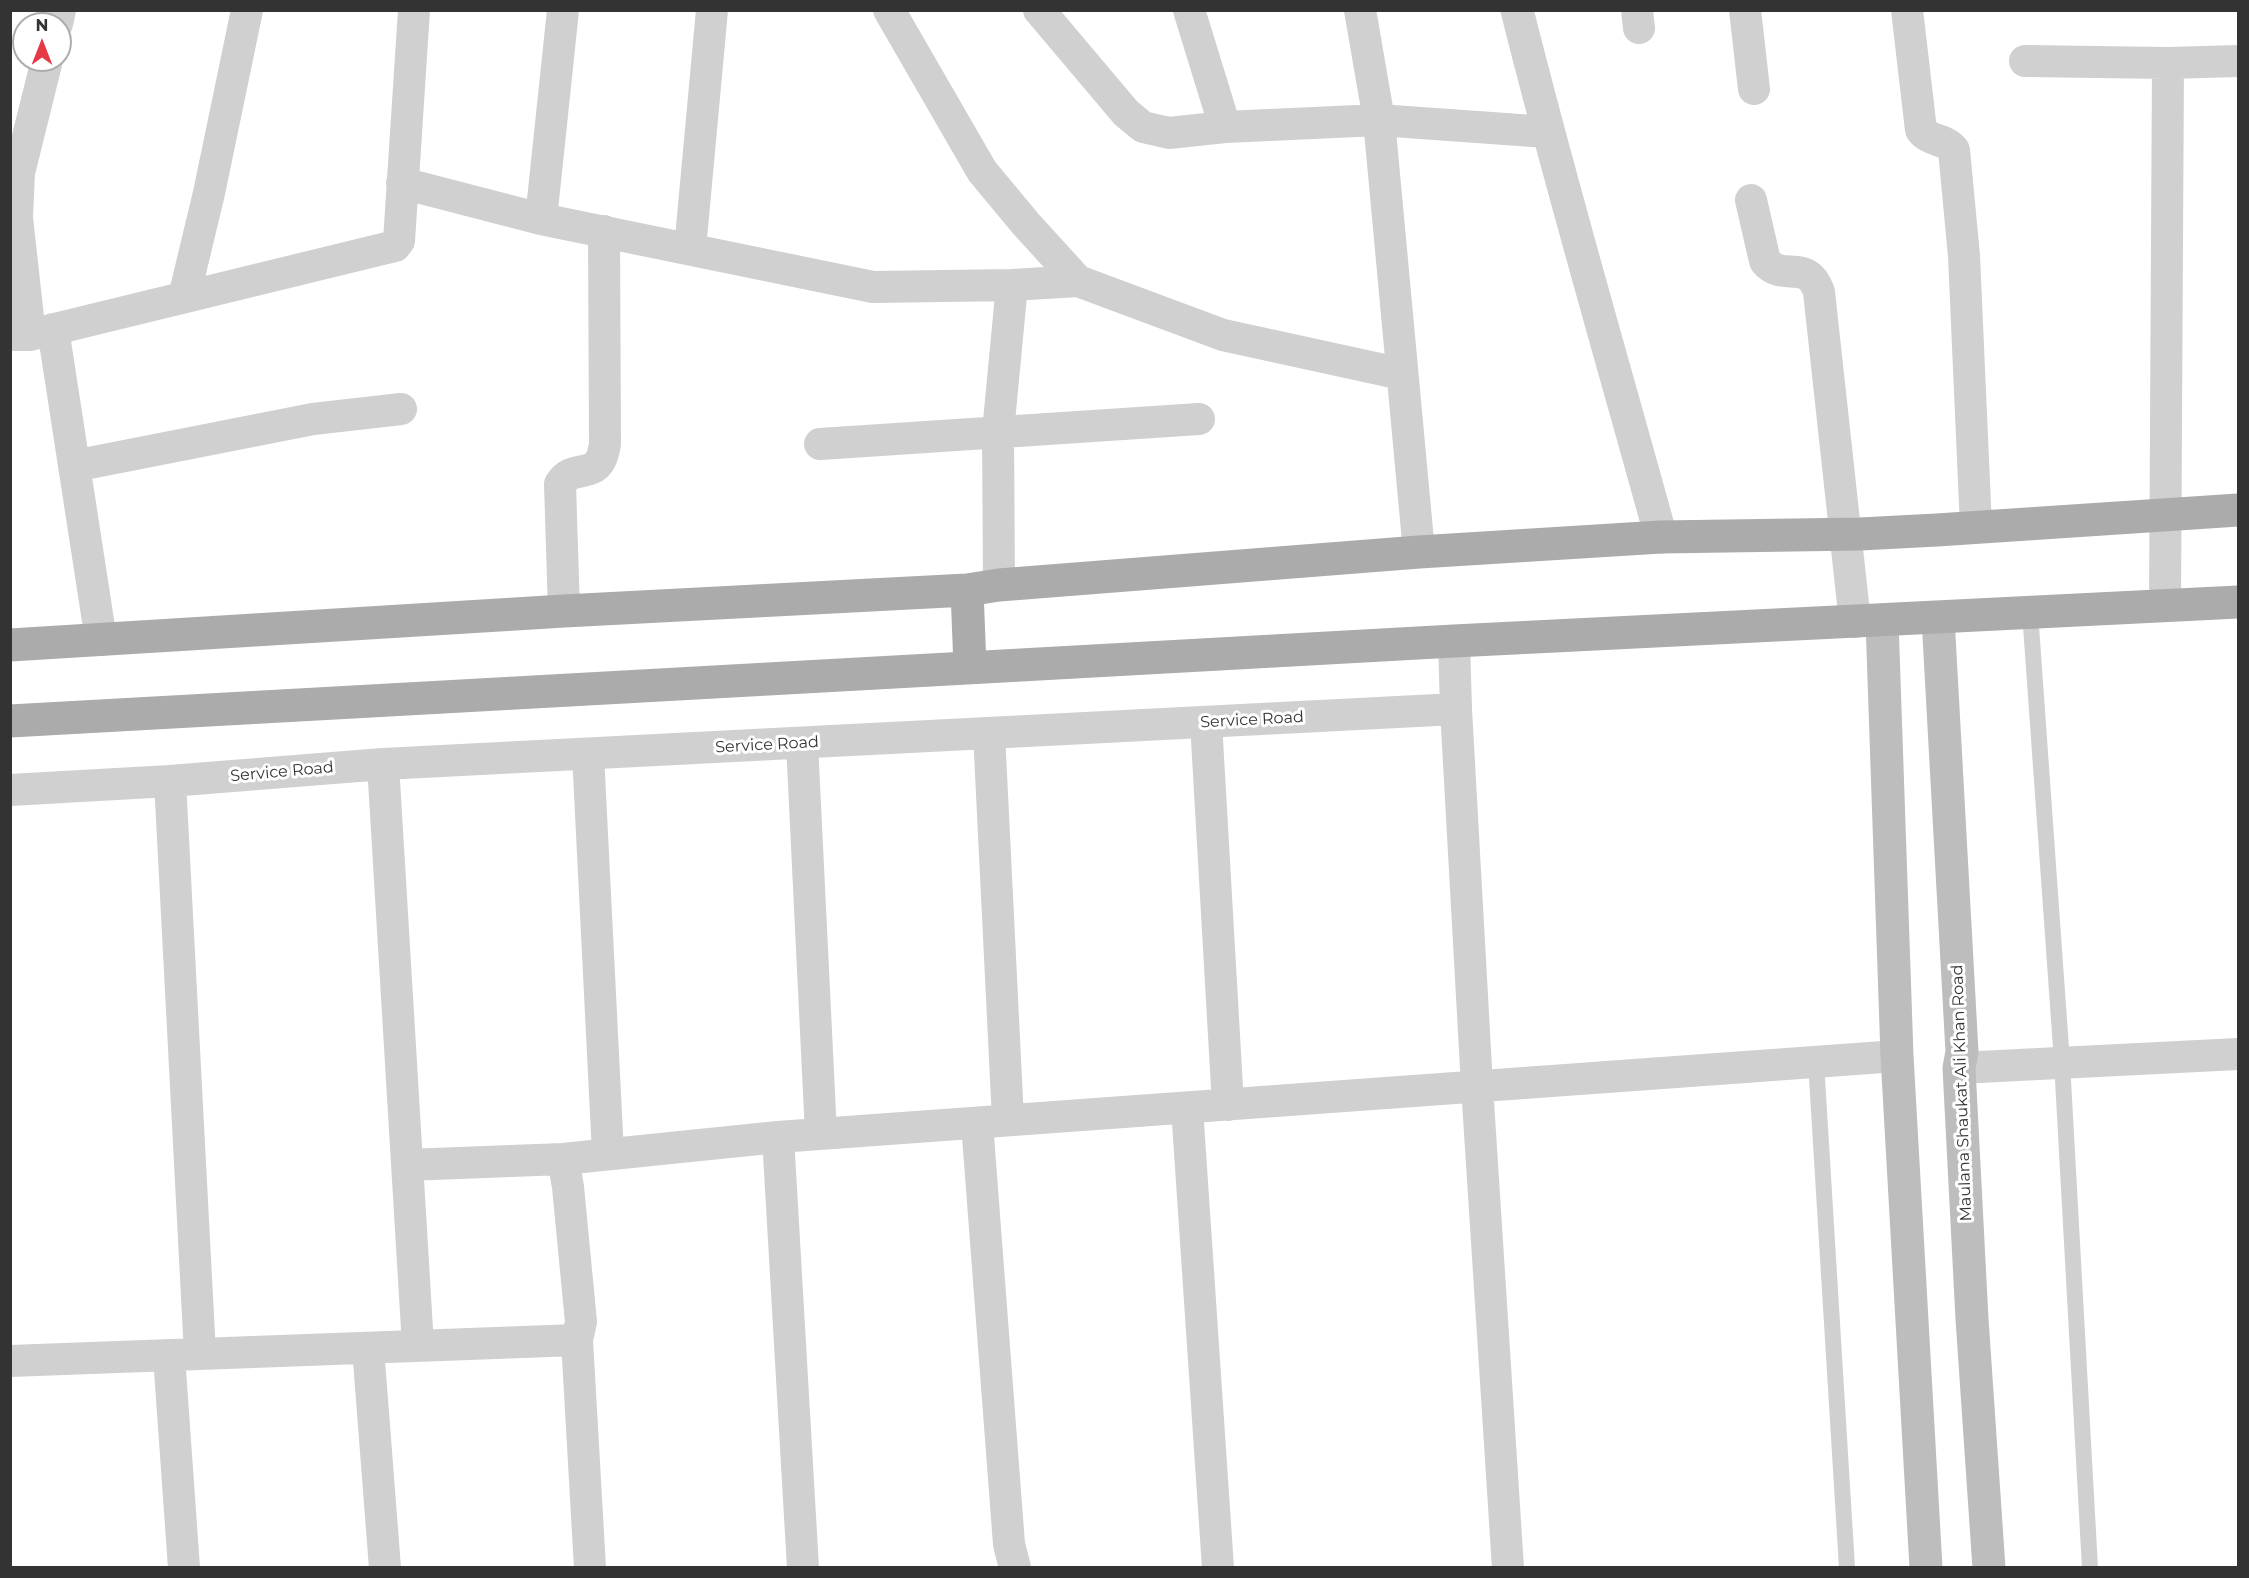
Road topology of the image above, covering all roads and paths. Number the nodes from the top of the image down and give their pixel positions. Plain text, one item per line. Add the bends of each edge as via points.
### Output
1 (247, 10) edge
2 (414, 10) edge
3 (563, 10) edge
4 (712, 10) edge
5 (889, 10) edge
6 (1039, 10) edge
7 (1189, 10) edge
8 (1360, 10) edge
9 (1516, 10) edge
10 (1745, 10) edge
11 (1907, 10) edge
12 (2025, 61) dead end
13 (2238, 61) edge
14 (2168, 63) junction
15 (44, 72) edge
16 (1754, 89) dead end
17 (1379, 120) junction
18 (1225, 126) junction
19 (1547, 132) junction
20 (402, 183) junction
21 (1751, 200) dead end
22 (541, 219) junction
23 (604, 231) junction
24 (690, 249) junction
25 (1078, 281) junction
26 (1012, 285) junction
27 (184, 297) junction
28 (31, 333) edge
29 (1402, 374) junction
30 (401, 409) dead end
31 (1199, 419) dead end
32 (998, 432) junction
33 (820, 444) dead end
34 (74, 466) junction
35 (2238, 510) edge
36 (2164, 515) junction
37 (1976, 527) junction
38 (1844, 533) junction
39 (1661, 537) junction
40 (1419, 552) junction
41 (999, 585) junction
42 (967, 590) junction
43 (2238, 602) edge
44 (2165, 606) junction
45 (564, 611) junction
46 (2030, 612) junction
47 (1938, 618) junction
48 (1869, 621) junction
49 (101, 640) junction
50 (1454, 641) junction
51 (10, 645) edge
52 (970, 667) junction
53 (1456, 709) junction
54 (10, 721) edge
55 (1206, 722) junction
56 (989, 733) junction
57 (802, 743) junction
58 (588, 754) junction
59 (383, 764) junction
60 (170, 781) junction
61 (10, 790) edge
62 (2238, 1054) edge
63 (1897, 1056) junction
64 (1816, 1062) junction
65 (2062, 1062) junction
66 (1959, 1068) junction
67 (1477, 1086) junction
68 (1227, 1105) junction
69 (1187, 1108) junction
70 (1008, 1120) junction
71 (977, 1123) junction
72 (821, 1134) junction
73 (778, 1137) junction
74 (608, 1154) junction
75 (563, 1159) junction
76 (407, 1165) junction
77 (577, 1340) junction
78 (418, 1346) junction
79 (368, 1348) junction
80 (200, 1354) junction
81 (169, 1356) junction
82 (10, 1361) edge
83 (184, 1568) edge
84 (386, 1568) edge
85 (590, 1568) edge
86 (803, 1568) edge
87 (1015, 1568) edge
88 (1218, 1568) edge
89 (1508, 1568) edge
90 (1847, 1568) edge
91 (1926, 1568) edge
92 (1989, 1568) edge
93 (2090, 1568) edge

1 - 27 street
2 - 20 street
3 - 22 street
4 - 24 street
5 - 25 street via 982,171
6 - 18 street via 1126,113 1143,127 1169,133
7 - 18 street
8 - 17 street
9 - 19 street
10 - 16 street
11 - 37 street via 1921,130 1954,150 1964,256
12 - 14 street
13 - 14 street
14 - 36 street
15 - 28 street via 18,173 17,218
17 - 18 street
17 - 19 street
17 - 29 street
19 - 39 street
20 - 22 street
20 - 27 street via 399,241 395,246
21 - 38 street via 1765,261 1777,270 1804,272 1813,279 1818,292
22 - 23 street
23 - 24 street
23 - 45 street via 605,444 603,459 597,466 564,477 560,484
24 - 26 street via 873,287
25 - 26 street
25 - 29 street via 1223,335
26 - 32 street
27 - 28 street
28 - 34 street
29 - 40 street
30 - 34 street via 313,419
31 - 32 street
32 - 33 street
32 - 41 street
34 - 49 street
35 - 36 main road
36 - 37 main road
36 - 44 street
37 - 38 main road
38 - 39 main road
38 - 48 street
39 - 40 main road
40 - 41 main road
41 - 42 main road
42 - 45 main road
42 - 52 main road
43 - 44 main road
44 - 46 main road
45 - 49 main road
46 - 47 main road
46 - 65 lane
47 - 48 main road
47 - 66 main road, Maulana Shaukat Ali Khan Road via 1962,1052
48 - 50 main road
48 - 63 main road
49 - 51 main road
50 - 52 main road
50 - 53 street
52 - 54 main road
53 - 55 street, Service Road
53 - 67 street
55 - 56 street, Service Road
55 - 68 street
56 - 57 street, Service Road
56 - 70 street
57 - 58 street, Service Road
57 - 72 street
58 - 59 street, Service Road
58 - 74 street
59 - 60 street, Service Road
59 - 76 street
60 - 61 street, Service Road
60 - 80 street
62 - 65 street
63 - 64 street
63 - 91 main road
64 - 67 street
64 - 90 lane
65 - 66 street
65 - 93 lane
66 - 92 main road, Maulana Shaukat Ali Khan Road
67 - 68 street
67 - 89 street
68 - 69 street
69 - 70 street
69 - 88 street
70 - 71 street
71 - 72 street
71 - 87 street via 1009,1544
72 - 73 street
73 - 74 street
73 - 86 street
74 - 75 street
75 - 76 street
75 - 77 street via 581,1322
76 - 78 street
77 - 78 street
77 - 85 street
78 - 79 street
79 - 80 street
79 - 84 street
80 - 81 street
81 - 82 street
81 - 83 street

